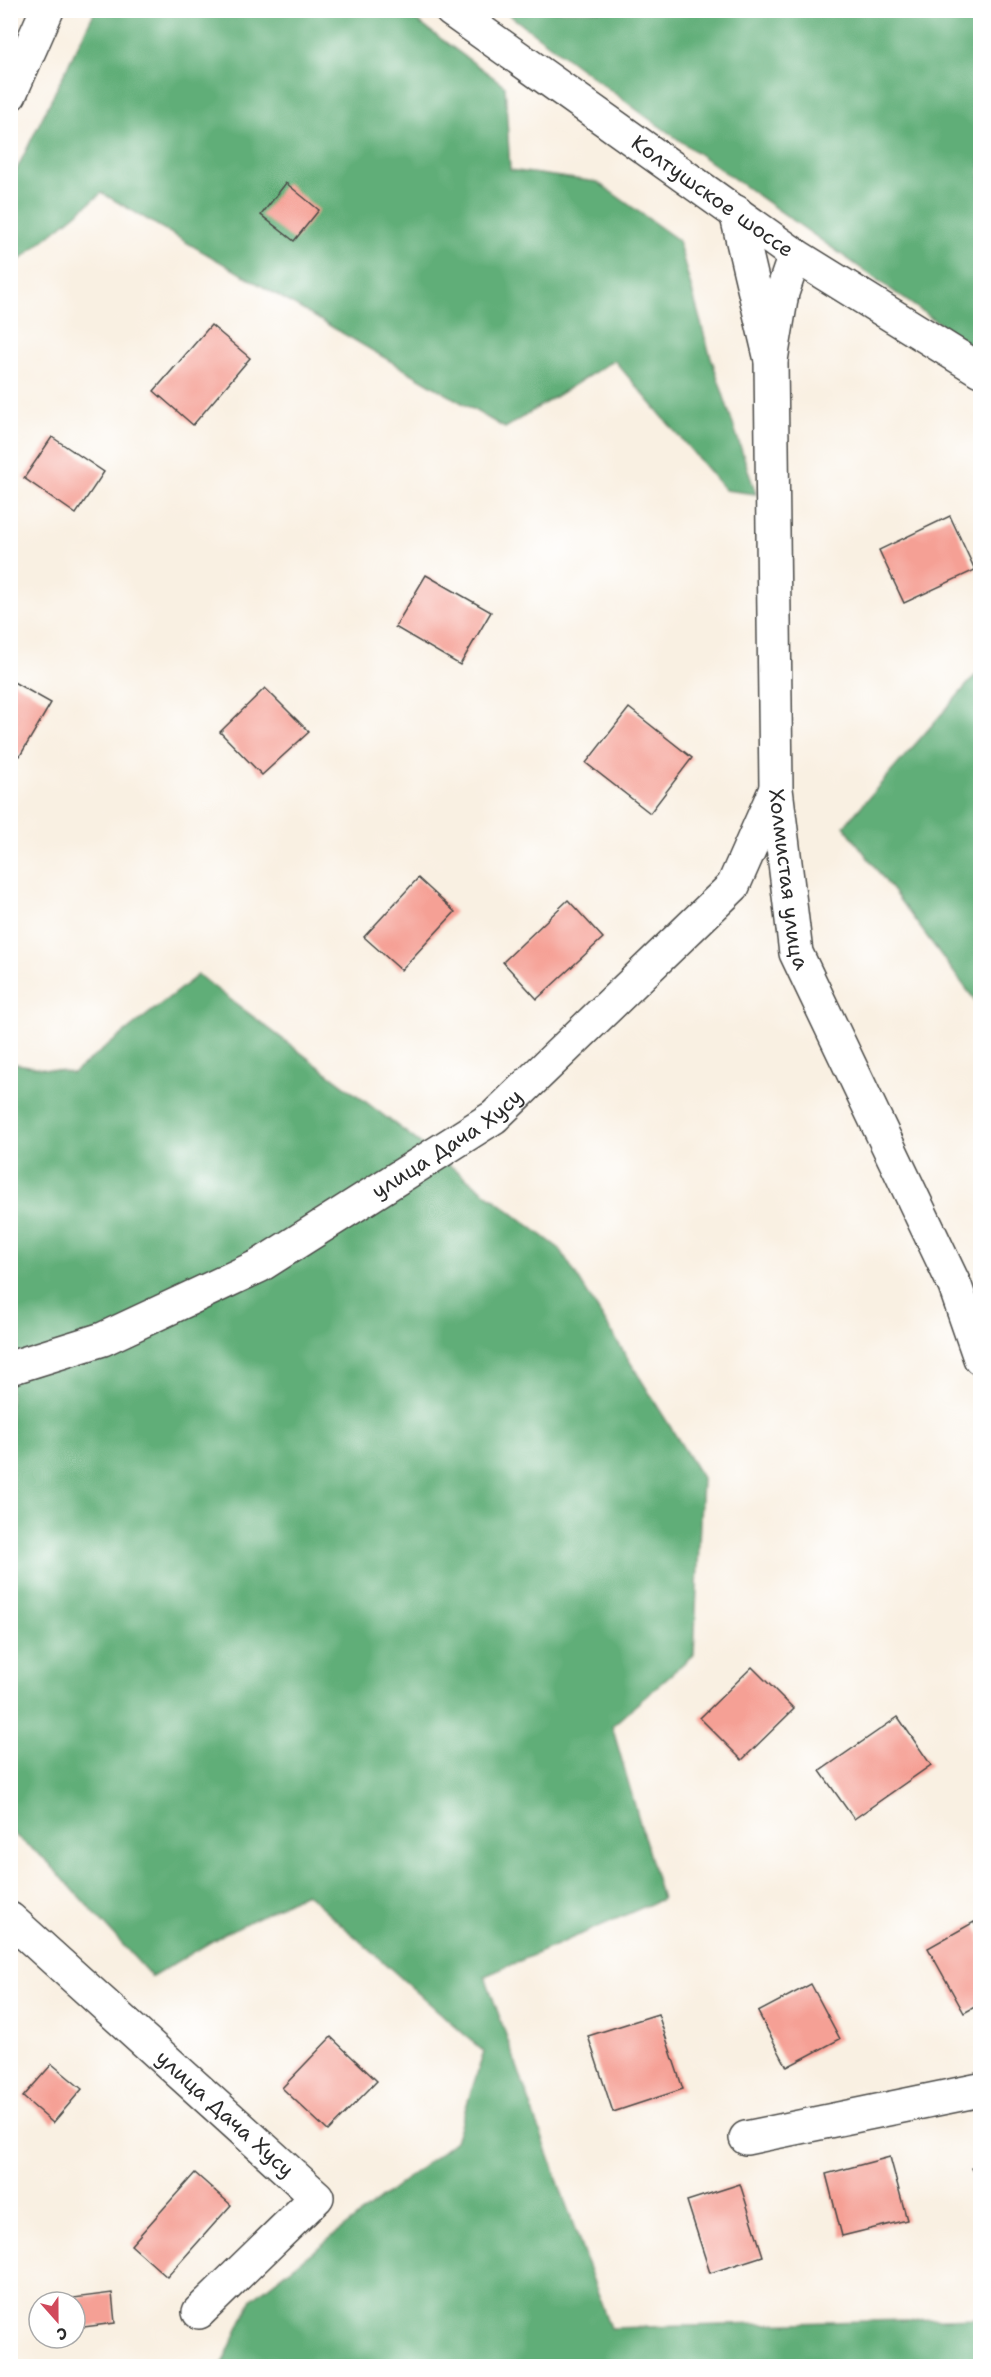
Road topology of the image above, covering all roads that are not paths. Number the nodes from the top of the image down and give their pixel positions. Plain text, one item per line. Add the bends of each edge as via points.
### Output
1 (46, 10) edge
2 (451, 10) edge
3 (10, 94) edge
4 (736, 212) junction
5 (795, 255) junction
6 (771, 360) junction
7 (981, 370) edge
8 (776, 789) junction
9 (981, 1358) edge
10 (10, 1368) edge
11 (10, 1919) edge
12 (981, 2090) edge
13 (746, 2138) dead end
14 (199, 2312) dead end

1 - 3 street
2 - 4 street, Колтушское шоссе
4 - 5 street, Колтушское шоссе
4 - 6 street
5 - 6 street via 782,292
5 - 7 street, Колтушское шоссе
6 - 8 street, Холмистая улица
8 - 9 street, Холмистая улица via 796,953 955,1286
8 - 10 street, улица Дача Хусу via 734,886 494,1117 259,1266 103,1339
11 - 14 street, улица Дача Хусу via 317,2197
12 - 13 street

